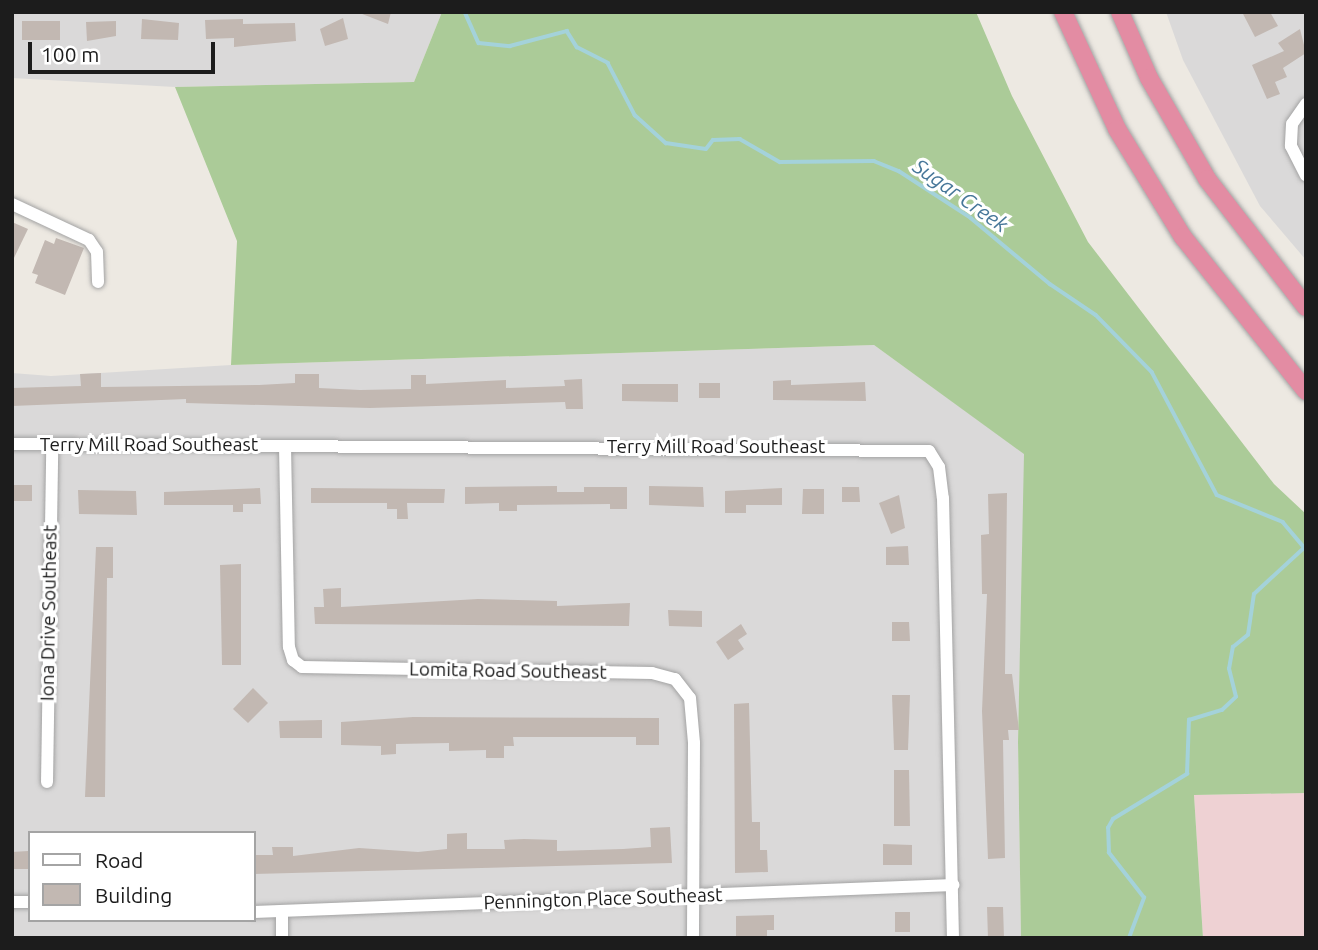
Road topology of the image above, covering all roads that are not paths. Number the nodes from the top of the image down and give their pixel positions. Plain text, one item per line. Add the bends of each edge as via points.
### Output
1 (1063, 12) edge
2 (1120, 12) edge
3 (1306, 104) edge
4 (1306, 175) edge
5 (12, 204) edge
6 (98, 282) dead end
7 (1306, 307) edge
8 (1306, 391) edge
9 (12, 444) edge
10 (52, 445) junction
11 (285, 446) junction
12 (47, 782) dead end
13 (953, 885) junction
14 (694, 897) junction
15 (256, 912) edge
16 (282, 913) junction
17 (282, 938) edge
18 (693, 938) edge
19 (953, 938) edge

1 - 8 highway via 1088,73 1161,204
2 - 7 highway via 1166,110 1207,179
3 - 4 street via 1292,124 1291,146
5 - 6 street via 89,240 97,252
9 - 10 street, Terry Mill Road Southeast
10 - 11 street, Terry Mill Road Southeast
10 - 12 street, Iona Drive Southeast
11 - 13 street, Terry Mill Road Southeast via 929,450 939,467 943,498
11 - 14 street, Lomita Road Southeast via 293,660 325,669 652,673 675,679 690,698 691,709
13 - 14 street, Pennington Place Southeast
13 - 19 street, Terry Mill Road Southeast
14 - 16 street, Pennington Place Southeast
14 - 18 street, Lomita Road Southeast
15 - 16 street, Pennington Place Southeast
16 - 17 street

